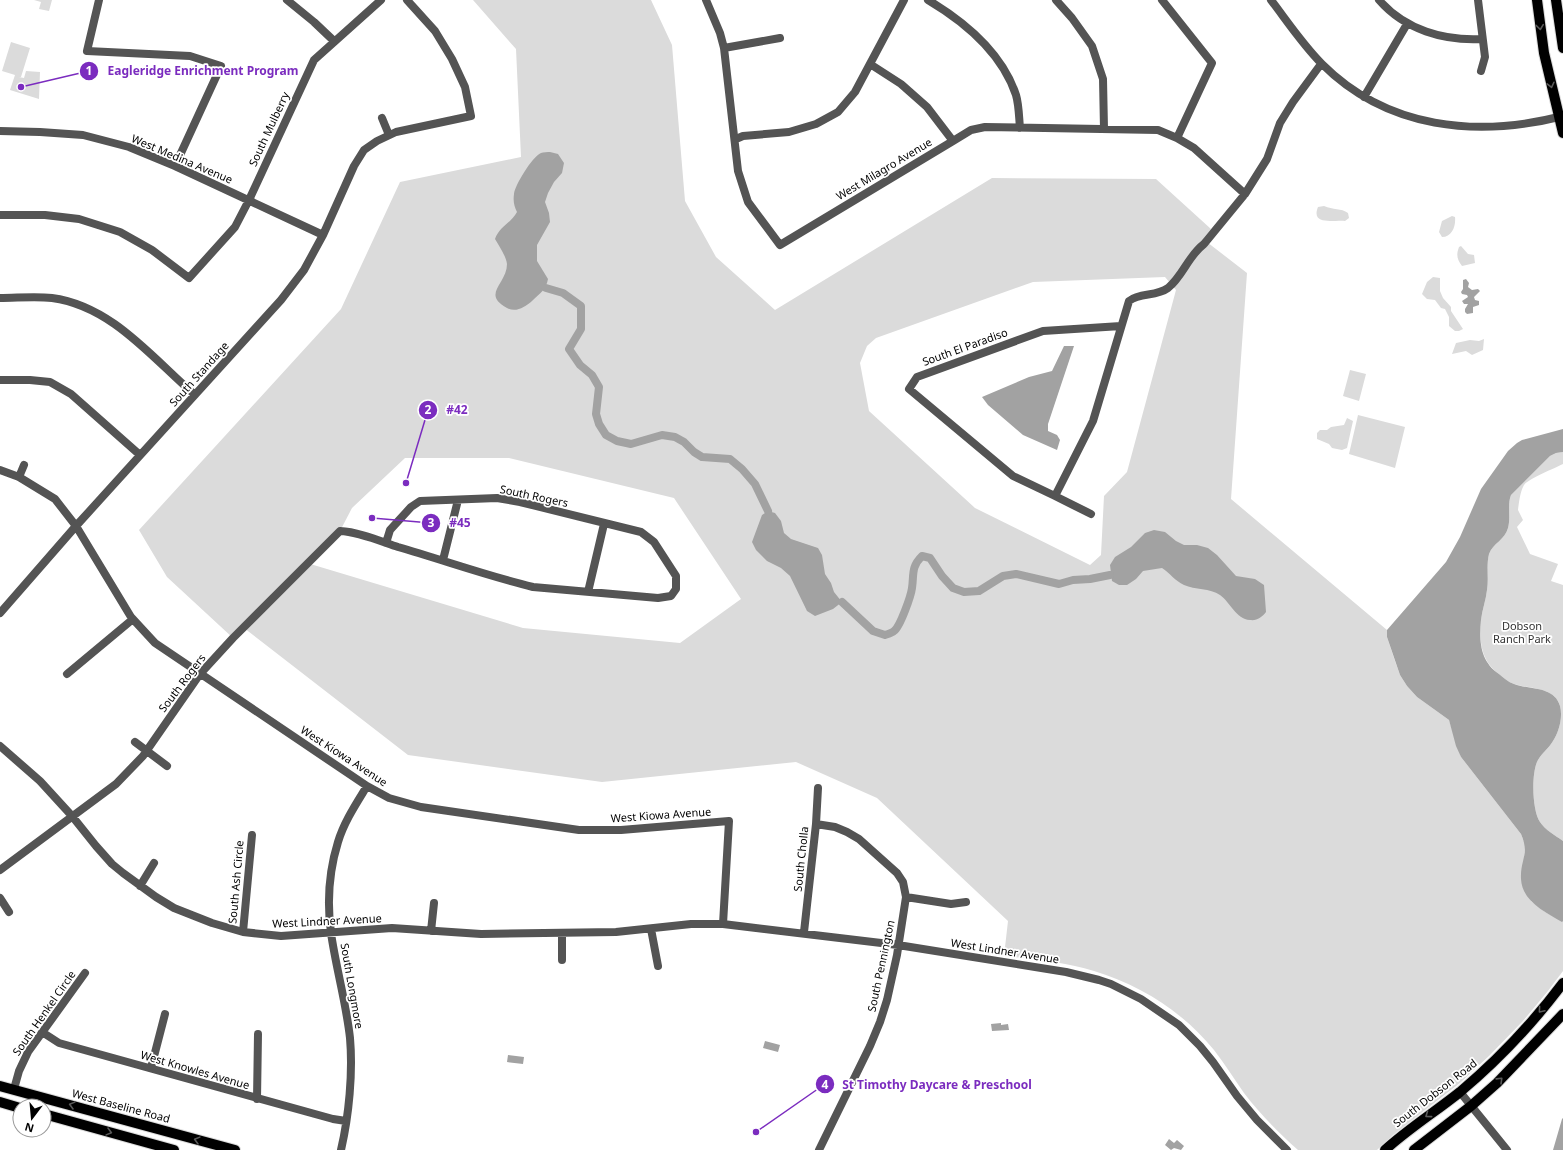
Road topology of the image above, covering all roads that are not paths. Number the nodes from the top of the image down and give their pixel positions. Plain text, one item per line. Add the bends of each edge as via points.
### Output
1 (99, 0) edge
2 (287, 0) edge
3 (381, 0) edge
4 (407, 0) edge
5 (706, 0) edge
6 (904, 0) edge
7 (928, 0) edge
8 (1056, 0) edge
9 (1162, 0) edge
10 (1271, 0) edge
11 (1379, 0) edge
12 (1478, 0) edge
13 (1537, 0) edge
14 (1556, 0) edge
15 (1407, 24) junction
16 (780, 38) dead end
17 (1482, 39) junction
18 (334, 41) junction
19 (724, 48) junction
20 (1563, 48) edge
21 (870, 64) junction
22 (1321, 64) junction
23 (1481, 71) dead end
24 (1364, 97) junction
25 (1561, 117) edge
26 (382, 118) dead end
27 (1020, 128) junction
28 (1104, 129) junction
29 (0, 131) edge
30 (1563, 133) edge
31 (389, 135) junction
32 (1177, 138) junction
33 (736, 140) junction
34 (953, 141) junction
35 (175, 166) junction
36 (1245, 194) junction
37 (249, 200) junction
38 (0, 214) edge
39 (323, 235) junction
40 (0, 298) edge
41 (1121, 326) junction
42 (0, 380) edge
43 (195, 395) junction
44 (140, 455) junction
45 (24, 465) dead end
46 (0, 470) edge
47 (19, 477) junction
48 (1055, 496) junction
49 (458, 500) junction
50 (1091, 514) dead end
51 (604, 524) junction
52 (76, 526) junction
53 (386, 543) junction
54 (443, 560) junction
55 (588, 592) junction
56 (0, 613) edge
57 (133, 619) junction
58 (67, 674) dead end
59 (200, 674) junction
60 (135, 742) dead end
61 (1, 749) edge
62 (146, 751) junction
63 (167, 766) dead end
64 (367, 786) junction
65 (818, 788) dead end
66 (72, 816) junction
67 (816, 824) junction
68 (252, 835) dead end
69 (154, 863) dead end
70 (0, 870) edge
71 (140, 886) junction
72 (906, 897) junction
73 (0, 898) edge
74 (966, 902) dead end
75 (434, 903) dead end
76 (9, 912) dead end
77 (723, 924) junction
78 (651, 929) junction
79 (431, 931) junction
80 (243, 932) junction
81 (804, 932) junction
82 (331, 933) junction
83 (562, 933) junction
84 (898, 945) junction
85 (562, 960) dead end
86 (658, 966) dead end
87 (85, 973) dead end
88 (1563, 983) edge
89 (165, 1014) dead end
90 (1563, 1014) edge
91 (42, 1032) junction
92 (258, 1034) dead end
93 (151, 1068) junction
94 (0, 1086) edge
95 (14, 1089) junction
96 (1460, 1092) junction
97 (257, 1099) junction
98 (0, 1102) edge
99 (12, 1106) edge
100 (1471, 1106) junction
101 (52, 1116) edge
102 (346, 1121) junction
103 (174, 1150) edge
104 (235, 1150) edge
105 (341, 1150) edge
106 (819, 1150) edge
107 (1287, 1150) edge
108 (1385, 1150) edge
109 (1414, 1150) edge
110 (1507, 1150) edge

1 - 35 street via 87,51 190,56 221,66
2 - 18 street
3 - 18 street, South Mulberry
4 - 31 street, South Standage via 435,31 452,58 465,87 471,116
5 - 19 street, West Milagro Avenue
6 - 21 street
7 - 27 street via 980,39 1004,67 1016,96
8 - 28 street via 1092,46 1103,79
9 - 32 street via 1212,62
10 - 22 street
11 - 15 street
12 - 17 street
13 -> 25 main road via 1544,53
14 - 20 main road
15 - 17 street via 1435,36
15 - 24 street
16 - 19 street
17 - 23 street via 1485,57
18 - 37 street, South Mulberry via 314,60
19 - 33 street, West Milagro Avenue
21 - 33 street via 855,92 838,112 816,124 789,132 744,136
21 - 34 street via 901,84 928,107
22 - 24 street
22 - 36 street via 1280,123 1267,159
24 - 25 street via 1398,114 1428,123 1464,127 1494,127
25 - 30 main road
26 - 31 street
27 - 28 street, West Milagro Avenue
27 - 34 street, West Milagro Avenue via 985,127 971,130
28 - 32 street, West Milagro Avenue via 1158,130
29 - 35 street, West Medina Avenue via 84,135 129,147
31 - 39 street, South Standage via 364,150 354,166
32 - 36 street, West Milagro Avenue via 1194,148
33 - 34 street, West Milagro Avenue via 738,171 748,202 780,245
35 - 37 street, West Medina Avenue
36 - 41 street via 1204,244 1200,254 1188,269 1181,272 1159,293 1139,296 1129,301
37 - 38 street, South Mulberry via 235,227 189,278 152,250 120,232 78,219
37 - 39 street, West Medina Avenue
39 - 43 street, South Standage via 304,270 281,300
40 - 43 street via 52,298 101,315 124,331
41 - 48 street via 1093,421
41 - 48 street, South El Paradiso via 1043,330 917,377 909,389 1013,476
42 - 44 street via 50,382 71,394
43 - 44 street, South Standage
44 - 52 street, South Standage
45 - 47 street
46 - 47 street, West Kiowa Avenue
47 - 52 street, West Kiowa Avenue via 55,500
48 - 50 street, South El Paradiso
49 - 51 street, South Rogers via 497,498
49 - 53 street, South Rogers via 420,501 390,530
49 - 54 street
51 - 55 street
51 - 55 street, South Rogers via 641,532 654,542 676,576 676,589 671,596 658,598
52 - 56 street, South Standage
52 - 57 street, West Kiowa Avenue
53 - 54 street, South Rogers
53 - 59 street, South Rogers via 340,531
54 - 55 street, South Rogers via 533,587
57 - 58 street
57 - 59 street, West Kiowa Avenue via 155,644
59 - 62 street, South Rogers
59 - 64 street, West Kiowa Avenue
60 - 62 street
61 - 66 street, West Lindner Avenue via 40,781
62 - 63 street
62 - 66 street, South Rogers via 116,784
64 - 77 street, West Kiowa Avenue via 389,798 421,807 579,830 621,830 729,821
64 - 82 street, South Longmore via 349,815 338,842 329,903
65 - 67 street, South Cholla
66 - 70 street, South Rogers
66 - 71 street, West Lindner Avenue via 112,864
67 - 72 street, South Pennington via 835,827 859,839 897,873 903,882
67 - 81 street, South Cholla
68 - 80 street, South Ash Circle
69 - 71 street
71 - 80 street, West Lindner Avenue via 174,908
72 - 74 street via 951,904
72 - 84 street, South Pennington
73 - 76 street
75 - 79 street
77 - 78 street, West Lindner Avenue via 691,924
77 - 81 street, West Lindner Avenue
78 - 83 street, West Lindner Avenue
78 - 86 street
79 - 82 street, West Lindner Avenue via 392,928
79 - 83 street, West Lindner Avenue via 481,934
80 - 82 street, West Lindner Avenue via 281,936
81 - 84 street, West Lindner Avenue
82 - 102 street, South Longmore via 350,1039
83 - 85 street
84 - 106 street, South Pennington via 880,1022
84 - 107 street, West Lindner Avenue via 1066,972 1099,980 1127,992 1179,1025 1213,1062 1236,1096
87 - 91 street, South Henkel Circle
88 -> 96 main road, South Dobson Road via 1513,1041
89 - 93 street
100 -> 90 main road via 1514,1067
91 - 93 street, West Knowles Avenue via 59,1043
91 - 95 street, South Henkel Circle via 23,1060
92 - 97 street
93 - 97 street, West Knowles Avenue
94 - 95 main road, West Baseline Road
104 -> 95 main road, West Baseline Road
96 - 100 street
96 -> 108 main road, South Dobson Road
97 - 102 street, West Knowles Avenue
98 - 99 main road
100 - 109 main road
100 - 110 street
101 -> 103 main road
102 - 105 street, South Longmore

